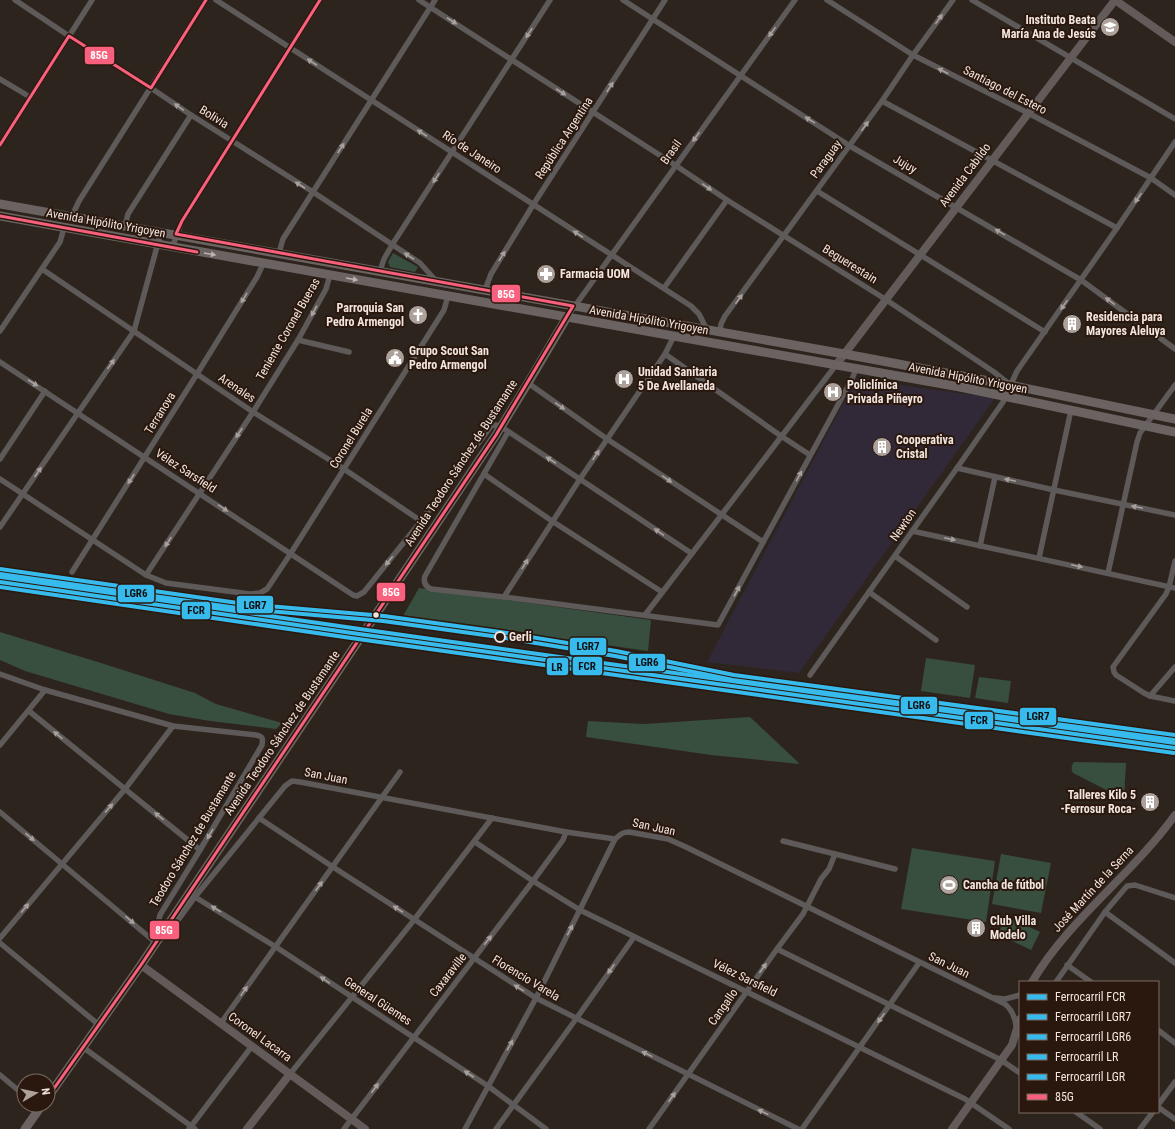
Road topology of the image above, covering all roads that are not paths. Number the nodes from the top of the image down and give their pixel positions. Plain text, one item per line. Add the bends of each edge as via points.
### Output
1 (15, 0) edge
2 (92, 0) edge
3 (206, 0) edge
4 (216, 0) edge
5 (320, 0) edge
6 (419, 0) edge
7 (435, 0) edge
8 (550, 0) edge
9 (623, 0) edge
10 (665, 0) edge
11 (795, 0) edge
12 (827, 0) edge
13 (953, 0) edge
14 (972, 0) edge
15 (1115, 0) edge
16 (430, 7) junction
17 (653, 20) junction
18 (69, 36) junction
19 (1175, 42) edge
20 (290, 48) junction
21 (913, 55) junction
22 (1070, 58) junction
23 (512, 59) junction
24 (740, 76) junction
25 (0, 78) edge
26 (151, 88) junction
27 (30, 97) junction
28 (371, 100) junction
29 (882, 102) junction
30 (593, 112) junction
31 (1028, 114) junction
32 (191, 116) junction
33 (1175, 119) edge
34 (232, 141) junction
35 (1175, 142) edge
36 (0, 145) edge
37 (850, 146) junction
38 (452, 152) junction
39 (991, 161) junction
40 (675, 165) junction
41 (1151, 178) junction
42 (817, 191) junction
43 (313, 192) junction
44 (1175, 196) edge
45 (726, 200) junction
46 (0, 204) edge
47 (533, 205) junction
48 (956, 207) junction
49 (0, 216) edge
50 (72, 216) junction
51 (125, 226) junction
52 (64, 228) junction
53 (1117, 228) junction
54 (161, 232) junction
55 (176, 234) junction
56 (785, 236) junction
57 (158, 245) junction
58 (392, 245) junction
59 (172, 248) junction
60 (280, 253) junction
61 (919, 254) junction
62 (610, 255) junction
63 (263, 264) junction
64 (42, 269) junction
65 (380, 271) junction
66 (330, 275) junction
67 (1081, 280) junction
68 (438, 282) junction
69 (664, 288) junction
70 (485, 290) junction
71 (448, 296) junction
72 (885, 299) junction
73 (574, 306) junction
74 (567, 317) junction
75 (707, 330) junction
76 (0, 331) edge
77 (134, 331) junction
78 (720, 332) junction
79 (1045, 332) junction
80 (674, 336) junction
81 (298, 340) junction
82 (1175, 349) edge
83 (349, 352) dead end
84 (665, 354) junction
85 (844, 354) junction
86 (0, 362) edge
87 (836, 365) junction
88 (856, 368) junction
89 (197, 374) junction
90 (528, 383) junction
91 (1010, 385) junction
92 (1175, 385) edge
93 (45, 391) junction
94 (1005, 396) junction
95 (1071, 410) junction
96 (78, 412) junction
97 (253, 412) junction
98 (1153, 415) junction
99 (1175, 419) edge
100 (500, 426) junction
101 (1145, 426) junction
102 (508, 432) junction
103 (1175, 432) edge
104 (781, 436) junction
105 (607, 439) junction
106 (810, 455) junction
107 (145, 457) junction
108 (0, 459) edge
109 (958, 468) junction
110 (344, 469) junction
111 (484, 474) junction
112 (995, 477) junction
113 (0, 478) edge
114 (580, 479) junction
115 (1054, 490) junction
116 (200, 493) junction
117 (23, 494) junction
118 (1124, 504) junction
119 (721, 515) junction
120 (1175, 515) edge
121 (421, 521) junction
122 (552, 521) junction
123 (0, 527) edge
124 (912, 531) junction
125 (92, 539) junction
126 (763, 542) junction
127 (980, 546) junction
128 (291, 553) junction
129 (691, 553) junction
130 (895, 556) junction
131 (1039, 558) junction
132 (1175, 561) edge
133 (72, 572) dead end
134 (1108, 573) junction
135 (146, 575) junction
136 (1172, 588) edge
137 (662, 592) junction
138 (869, 592) junction
139 (504, 597) junction
140 (967, 607) dead end
141 (646, 615) junction
142 (936, 640) dead end
143 (1175, 667) edge
144 (0, 674) edge
145 (810, 675) dead end
146 (45, 690) junction
147 (1150, 696) junction
148 (1175, 701) edge
149 (29, 711) junction
150 (173, 726) junction
151 (0, 745) edge
152 (400, 772) dead end
153 (125, 789) junction
154 (382, 798) junction
155 (0, 812) edge
156 (1175, 815) edge
157 (259, 818) junction
158 (492, 818) junction
159 (566, 832) junction
160 (615, 840) junction
161 (783, 841) dead end
162 (475, 842) junction
163 (200, 850) junction
164 (835, 854) junction
165 (61, 863) junction
166 (332, 867) junction
167 (895, 869) dead end
168 (533, 881) junction
169 (195, 897) junction
170 (1175, 898) edge
171 (807, 907) junction
172 (580, 910) junction
173 (1105, 912) junction
174 (414, 920) junction
175 (634, 937) junction
176 (0, 938) edge
177 (156, 942) junction
178 (0, 943) edge
179 (276, 947) junction
180 (777, 949) junction
181 (474, 959) junction
182 (1175, 962) edge
183 (919, 963) junction
184 (140, 965) junction
185 (1067, 965) junction
186 (1033, 981) edge
187 (1057, 981) edge
188 (1090, 981) edge
189 (747, 991) junction
190 (1019, 995) edge
191 (352, 998) junction
192 (536, 998) junction
193 (993, 998) junction
194 (890, 1005) junction
195 (576, 1019) junction
196 (221, 1023) junction
197 (99, 1025) junction
198 (1159, 1031) edge
199 (1018, 1032) edge
200 (413, 1037) junction
201 (1175, 1042) edge
202 (252, 1046) junction
203 (84, 1048) junction
204 (859, 1048) junction
205 (1001, 1060) junction
206 (1019, 1072) edge
207 (290, 1074) junction
208 (689, 1074) junction
209 (0, 1075) edge
210 (1175, 1082) edge
211 (56, 1086) edge
212 (488, 1086) junction
213 (16, 1088) edge
214 (971, 1102) junction
215 (512, 1105) junction
216 (1159, 1105) edge
217 (1159, 1107) edge
218 (35, 1113) edge
219 (1077, 1113) edge
220 (1152, 1113) edge
221 (352, 1119) junction
222 (1175, 1119) edge
223 (192, 1128) edge
224 (25, 1129) edge
225 (247, 1129) edge
226 (344, 1129) edge
227 (365, 1129) edge
228 (465, 1129) edge
229 (496, 1129) edge
230 (546, 1129) edge
231 (649, 1129) edge
232 (798, 1129) edge
233 (802, 1129) edge
234 (952, 1129) edge
235 (1010, 1129) edge
236 (1100, 1129) edge
237 (1140, 1129) edge

1 - 18 street, Bolivia
2 - 18 street
3 - 26 street
4 - 20 street, Río de Janeiro
5 - 20 street
6 - 16 street, Beguerestain
7 - 16 street
8 -> 23 street
9 - 17 street, Jujuy
10 - 17 street, República Argentina
11 -> 24 street, Brasil
12 - 21 street, Santiago del Estero
21 -> 13 street, Paraguay
14 - 22 street
15 - 19 street
15 - 22 street, Avenida Cabildo
16 -> 23 street, Beguerestain
16 - 28 street
17 - 24 street, Jujuy
30 -> 17 street, República Argentina
18 - 26 street, Bolivia
18 - 27 street
28 -> 20 street, Río de Janeiro
20 - 34 street
21 - 29 street, Paraguay
31 -> 21 street, Santiago del Estero
22 - 31 street, Avenida Cabildo
22 - 33 street
23 -> 30 street, Beguerestain
23 - 38 street
37 -> 24 street, Jujuy
24 -> 40 street, Brasil
25 - 27 street
32 -> 26 street, Bolivia
26 - 50 street
27 - 36 street
38 -> 28 street, Río de Janeiro
43 -> 28 street
37 -> 29 street, Paraguay
29 - 39 street
30 - 40 street, Beguerestain
30 - 47 street, República Argentina
31 - 39 street, Avenida Cabildo
31 - 41 street, Santiago del Estero
32 - 34 street, Bolivia
32 - 51 street via 128,214
43 -> 34 street, Bolivia
34 - 55 street
35 - 41 street, Newton
37 - 42 street, Paraguay
37 - 48 street, Jujuy
38 - 47 street, Río de Janeiro
38 -> 58 street
39 - 48 street, Avenida Cabildo
39 - 53 street
40 -> 45 street, Beguerestain
40 - 62 street, Brasil
41 - 44 street, Santiago del Estero
41 -> 53 street, Newton
42 - 56 street, Paraguay
42 - 61 street
43 - 58 street, Bolivia
43 - 60 street via 283,240
45 - 56 street, Beguerestain
45 - 69 street
46 - 50 main road, Avenida Hipólito Yrigoyen
62 -> 47 street, Río de Janeiro
70 -> 47 street, República Argentina via 490,274
48 - 61 street, Avenida Cabildo
67 -> 48 street, Jujuy
49 - 52 main road, Avenida Hipólito Yrigoyen
50 - 51 main road, Avenida Hipólito Yrigoyen
51 - 54 main road, Avenida Hipólito Yrigoyen
52 - 57 main road, Avenida Hipólito Yrigoyen
52 - 64 street via 60,242
53 - 67 street, Newton
54 - 55 main road, Avenida Hipólito Yrigoyen
54 - 57 street
55 - 59 street
55 - 60 main road, Avenida Hipólito Yrigoyen
56 - 72 street, Beguerestain
78 -> 56 street, Paraguay via 725,316
57 - 59 main road, Avenida Hipólito Yrigoyen
57 - 77 street
58 - 65 street
68 -> 58 street, Bolivia via 420,263
59 -> 63 main road, Avenida Hipólito Yrigoyen
60 - 65 main road, Avenida Hipólito Yrigoyen
61 - 72 street, Avenida Cabildo
61 - 79 street
62 - 69 street, Río de Janeiro
62 - 73 street, Brasil
63 - 66 main road, Avenida Hipólito Yrigoyen
63 -> 89 street, Terranova
64 - 76 street
64 - 77 street, Arenales
65 - 68 main road, Avenida Hipólito Yrigoyen
66 -> 71 main road, Avenida Hipólito Yrigoyen
66 -> 81 street, Teniente Coronel Bueras via 326,289
67 -> 79 street, Newton
82 -> 67 street, Jujuy
68 - 70 main road, Avenida Hipólito Yrigoyen
69 - 75 street, Río de Janeiro via 691,306 699,314
70 - 73 main road, Avenida Hipólito Yrigoyen
71 - 74 main road, Avenida Hipólito Yrigoyen
71 - 110 street, Coronel Burela via 444,310
72 - 85 street, Avenida Cabildo
72 - 91 street, Beguerestain
73 - 74 street, Brasil
73 - 75 main road, Avenida Hipólito Yrigoyen
74 - 80 main road, Avenida Hipólito Yrigoyen
74 - 90 main road, Avenida Teodoro Sánchez de Bustamante
75 - 78 main road, Avenida Hipólito Yrigoyen
77 - 89 street, Arenales
96 -> 77 street
78 - 85 main road, Avenida Hipólito Yrigoyen
79 - 91 street, Newton
80 - 84 street
80 - 87 main road, Avenida Hipólito Yrigoyen
81 - 83 street
81 - 97 street, Teniente Coronel Bueras
84 - 104 street
84 - 105 street
85 - 87 street, Avenida Cabildo
85 - 91 main road, Avenida Hipólito Yrigoyen
86 -> 93 street, Vélez Sarsfield
87 - 88 main road, Avenida Hipólito Yrigoyen
87 - 104 street
88 - 94 main road, Avenida Hipólito Yrigoyen
88 - 106 street
89 - 97 street, Arenales
89 - 107 street, Terranova
90 - 100 main road, Avenida Teodoro Sánchez de Bustamante
90 -> 105 street
91 - 94 street, Newton
91 - 98 main road, Avenida Hipólito Yrigoyen
92 - 98 street
93 - 96 street, Vélez Sarsfield
93 - 108 street
94 - 95 main road, Avenida Hipólito Yrigoyen
94 - 109 street, Newton
95 - 101 main road, Avenida Hipólito Yrigoyen
95 - 115 street
96 - 107 street, Vélez Sarsfield
117 -> 96 street
97 - 110 street, Arenales
97 -> 116 street, Teniente Coronel Bueras
98 - 99 main road, Avenida Hipólito Yrigoyen
98 - 101 street
100 - 102 street
100 - 121 street via 491,426
100 - 177 main road, Avenida Teodoro Sánchez de Bustamante
101 - 103 main road, Avenida Hipólito Yrigoyen
101 - 118 street via 1137,442
102 - 111 street
114 -> 102 street
104 - 106 street
104 - 119 street
114 -> 105 street
105 -> 119 street
126 -> 106 street
107 - 116 street, Vélez Sarsfield
107 -> 125 street, Terranova
109 - 112 street
109 - 124 street, Newton
110 - 121 street, Arenales
110 - 128 street, Coronel Burela
111 - 122 street
111 - 139 street via 425,576 425,584 431,589
115 -> 112 street
112 - 127 street
113 - 117 street
114 - 122 street
129 -> 114 street
115 - 118 street
115 - 131 street
116 -> 128 street, Vélez Sarsfield
116 -> 135 street, Teniente Coronel Bueras
117 - 123 street
117 - 125 street
120 -> 118 street
118 - 134 street
119 - 126 street
119 - 129 street
121 -> 128 street, Vélez Sarsfield via 361,595 357,596
122 - 137 street
139 -> 122 street
124 -> 127 street
124 - 130 street, Newton
125 - 133 street, Terranova
125 - 135 street
141 -> 126 street via 718,625
127 - 131 street
128 - 135 street, Coronel Burela via 268,589 260,593 250,594 166,583
129 - 137 street
130 - 138 street, Newton
130 - 140 street
131 -> 134 street
132 - 136 street
134 - 136 street
136 - 147 street via 1113,667 1116,675
137 - 141 street
138 - 142 street
138 - 145 street, Newton
139 - 141 street
143 - 147 street
144 - 146 street
146 - 149 street
146 - 150 street
147 - 148 street
149 - 151 street
153 -> 149 street
150 - 153 street
150 -> 163 street, Teodoro Sánchez de Bustamante via 256,735 263,739 262,745
152 - 154 street
163 -> 153 street
165 -> 153 street
154 - 157 street, San Juan via 292,782 284,786
154 - 158 street, San Juan
154 - 166 street
155 -> 165 street
156 - 186 street, José Martín de la Serna via 1156,840 1066,935
157 - 166 street, Florencio Varela
157 - 169 street
158 - 159 street, San Juan
158 - 162 street
159 - 160 street, San Juan
159 - 168 street, Caxaraville
160 - 171 street, San Juan via 620,834 629,832 674,841
160 - 172 street
161 - 164 street
162 - 168 street, Vélez Sarsfield
162 - 174 street
163 - 177 street, Teodoro Sánchez de Bustamante via 160,915
164 - 167 street
164 - 171 street, Cangallo
176 -> 165 street
165 -> 177 street
174 -> 166 street, Florencio Varela
179 -> 166 street
168 - 172 street, Vélez Sarsfield
181 -> 168 street, Caxaraville
169 - 177 street via 168,934
179 -> 169 street, General Güemes
170 - 173 street, José Martín de la Serna via 1131,884
171 - 180 street, Cangallo
171 - 183 street, San Juan
172 - 175 street, Vélez Sarsfield
192 -> 172 street
173 - 182 street
173 - 185 street, José Martín de la Serna
174 - 181 street, Florencio Varela
174 - 191 street
175 - 189 street, Vélez Sarsfield
175 -> 195 street
177 - 184 main road, Avenida Teodoro Sánchez de Bustamante
178 - 197 street
191 -> 179 street, General Güemes
196 -> 179 street
189 -> 180 street, Cangallo
180 - 194 street
192 -> 181 street, Florencio Varela
181 - 200 street, Caxaraville
183 - 193 street, San Juan
183 - 194 street
184 - 196 street, Coronel Lacarra
184 - 197 main road, Avenida Teodoro Sánchez de Bustamante
185 - 187 street, José Martín de la Serna
185 - 188 street
189 - 204 street, Vélez Sarsfield
189 - 208 street, Cangallo
190 - 193 street, San Juan
191 - 200 street, General Güemes
191 - 207 street
192 - 195 street, Florencio Varela
212 -> 192 street
193 - 199 street, San Juan via 1011,1009
194 -> 204 street
194 - 205 street
208 -> 195 street, Florencio Varela
195 - 215 street
196 - 202 street, Coronel Lacarra
197 - 203 main road, Avenida Teodoro Sánchez de Bustamante
198 - 201 street
199 - 205 street
212 -> 200 street, General Güemes
221 -> 200 street, Caxaraville
202 - 207 street, Coronel Lacarra
202 - 223 street
203 - 211 main road, Avenida Teodoro Sánchez de Bustamante
203 - 223 street
204 - 214 street, Vélez Sarsfield
204 - 233 street
205 - 206 street
205 - 214 street
207 - 221 street, Coronel Lacarra
207 - 225 street
231 -> 208 street, Cangallo
232 -> 208 street, Florencio Varela
209 - 213 street
210 - 216 street
212 - 215 street, General Güemes
212 - 228 street
214 - 234 street
214 - 235 street, Vélez Sarsfield
215 - 229 street
215 - 230 street, General Güemes
217 - 222 street
218 - 224 main road
219 - 236 street
220 - 237 street
221 - 226 street, Caxaraville
221 - 227 street, Coronel Lacarra

